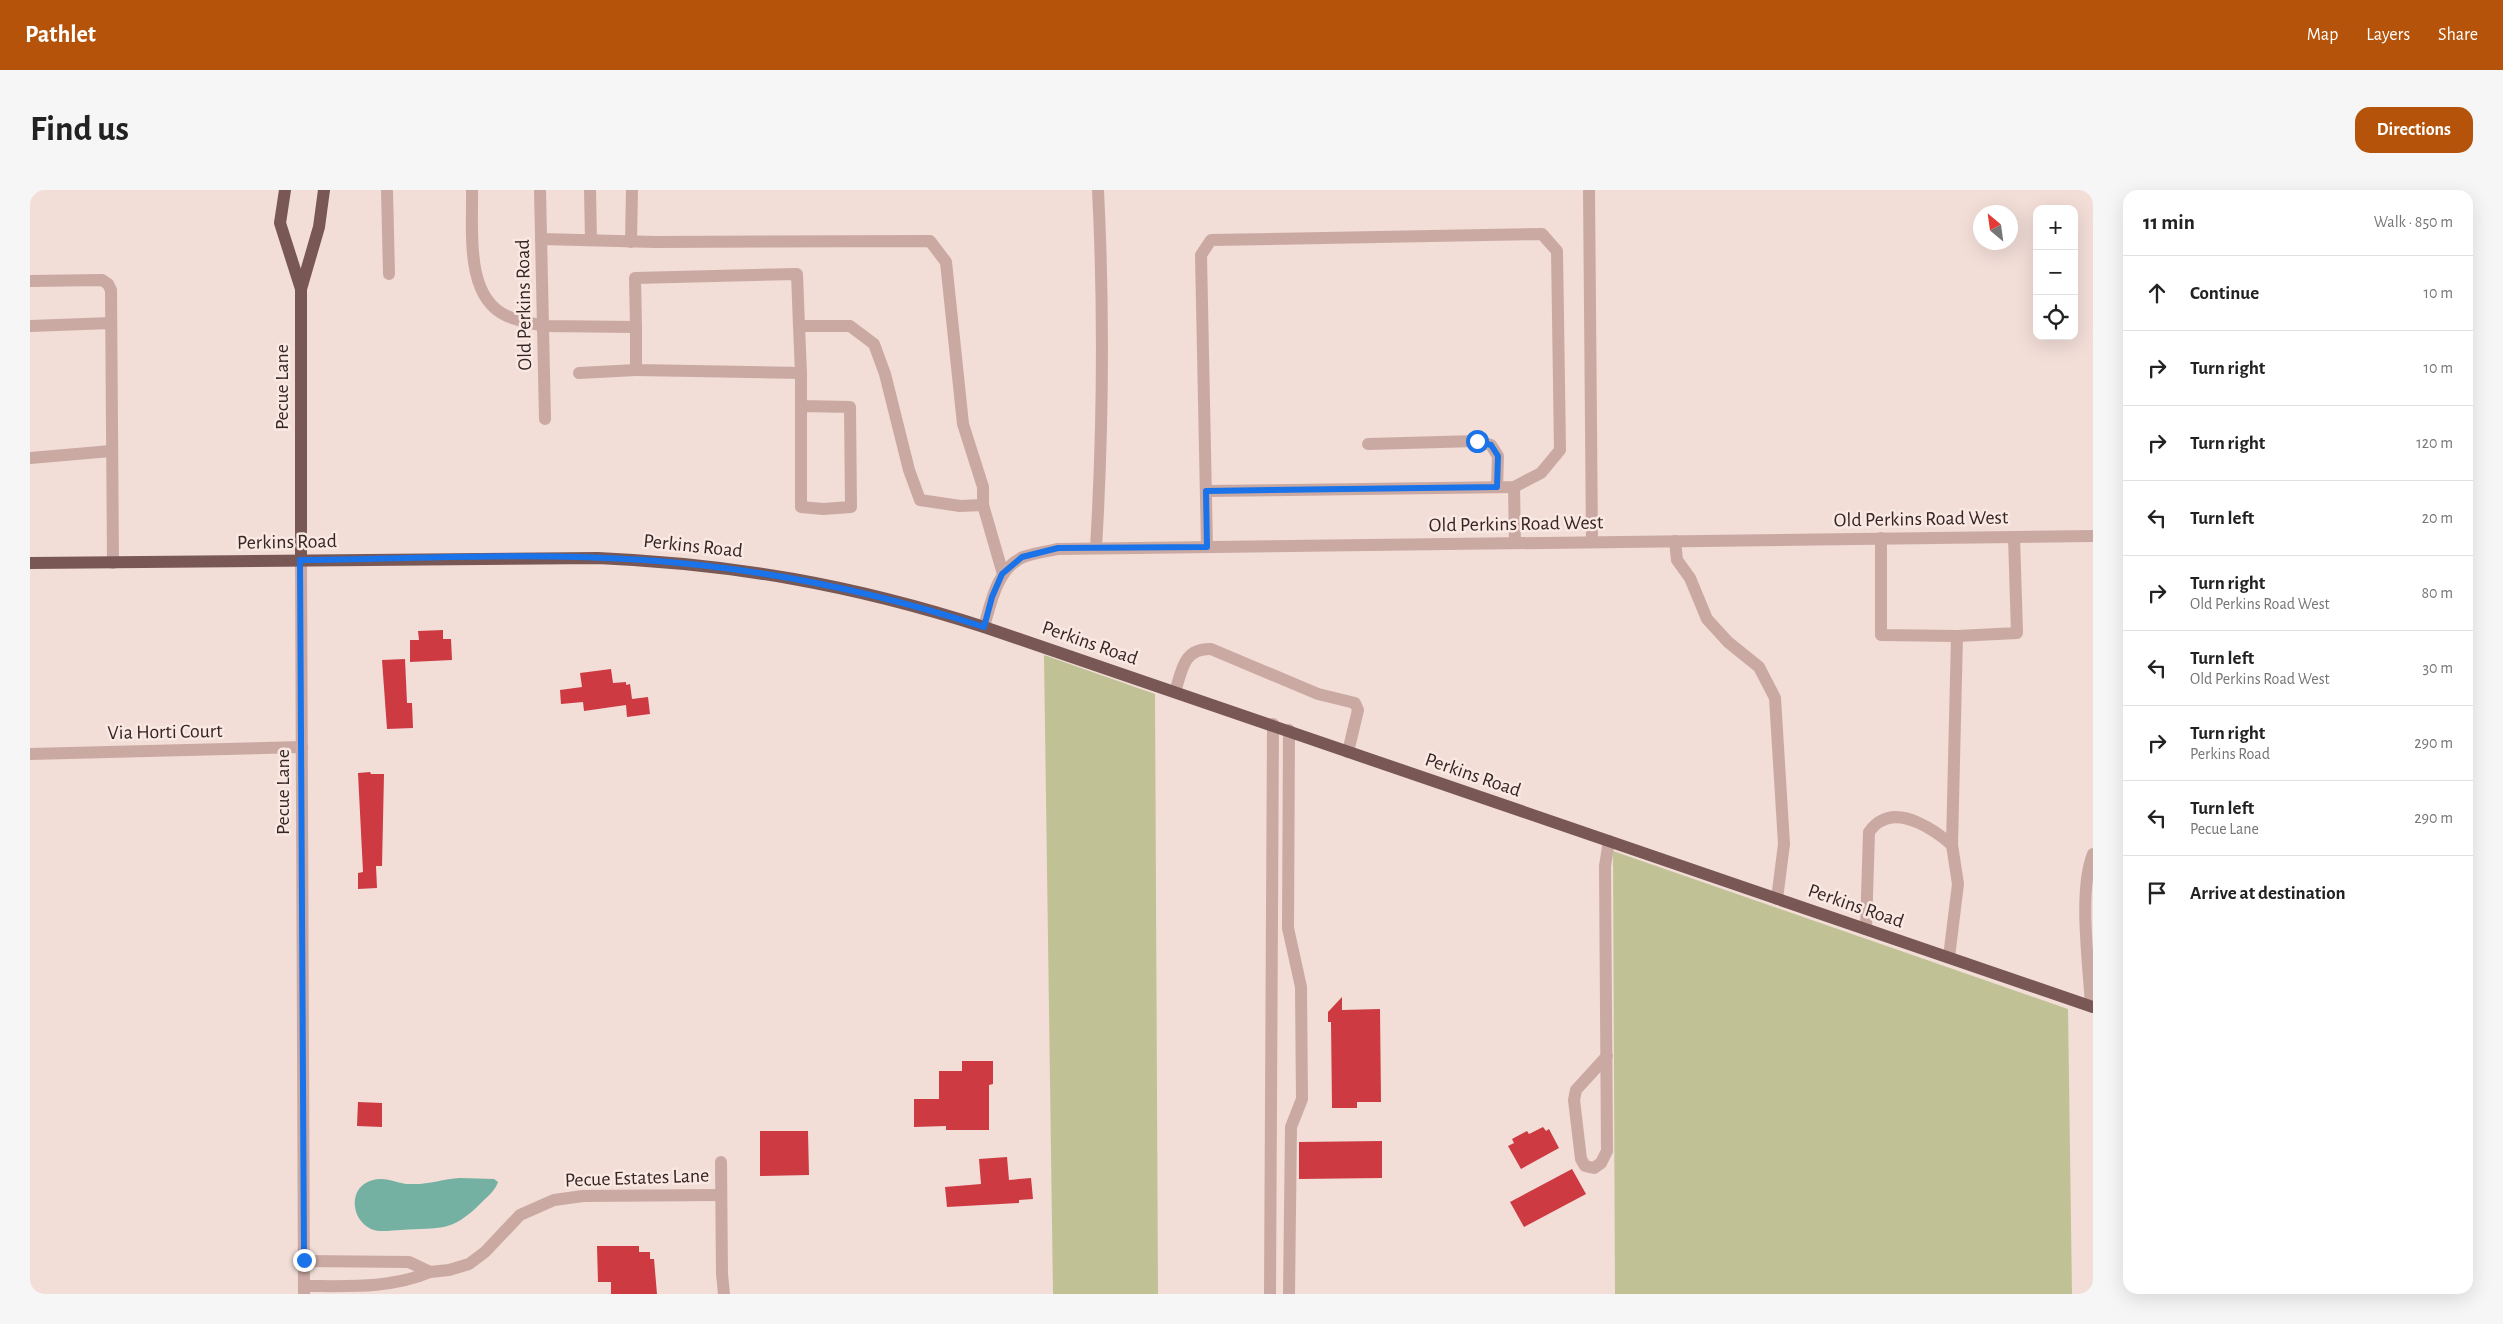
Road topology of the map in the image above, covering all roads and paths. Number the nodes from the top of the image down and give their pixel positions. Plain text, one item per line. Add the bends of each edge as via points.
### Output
1 (285, 190) edge
2 (324, 190) edge
3 (387, 190) edge
4 (472, 190) edge
5 (540, 190) edge
6 (590, 190) edge
7 (632, 190) edge
8 (1098, 190) edge
9 (1589, 190) edge
10 (542, 239) junction
11 (591, 240) junction
12 (631, 242) junction
13 (389, 274) dead end
14 (30, 281) edge
15 (301, 289) junction
16 (111, 323) junction
17 (30, 326) edge
18 (544, 326) junction
19 (799, 326) junction
20 (636, 327) junction
21 (636, 370) junction
22 (579, 373) dead end
23 (801, 373) junction
24 (801, 406) junction
25 (545, 419) dead end
26 (1368, 444) dead end
27 (111, 451) junction
28 (30, 458) edge
29 (1497, 487) junction
30 (1514, 487) junction
31 (1206, 491) junction
32 (983, 505) junction
33 (2093, 536) edge
34 (2014, 537) junction
35 (1881, 538) junction
36 (1675, 541) junction
37 (1592, 542) junction
38 (1515, 543) junction
39 (1207, 547) junction
40 (1096, 548) junction
41 (300, 560) junction
42 (30, 563) edge
43 (113, 563) junction
44 (1002, 574) junction
45 (984, 627) junction
46 (1957, 636) junction
47 (1175, 692) junction
48 (1273, 724) junction
49 (1289, 730) junction
50 (302, 747) junction
51 (1348, 752) junction
52 (30, 754) edge
53 (1609, 841) junction
54 (1952, 845) junction
55 (2093, 854) edge
56 (1777, 899) junction
57 (1866, 929) junction
58 (1949, 958) junction
59 (2092, 1007) edge
60 (1607, 1056) junction
61 (721, 1162) dead end
62 (720, 1194) junction
63 (304, 1260) junction
64 (430, 1272) junction
65 (304, 1290) edge
66 (724, 1294) edge
67 (1270, 1294) edge
68 (1289, 1294) edge

1 - 15 main road, Pecue Lane via 280,223
2 - 15 main road, Pecue Lane via 319,227
3 - 13 street
4 - 18 street via 475,275 484,298 506,315
5 - 10 street, Old Perkins Road
6 - 11 street
7 - 12 street
8 - 40 street via 1102,259 1100,482
9 - 37 street
10 - 11 street
10 - 18 street, Old Perkins Road
11 - 12 street
12 - 32 street via 930,241 946,262 963,424 982,486
14 - 16 street via 102,280 111,290
15 - 41 main road, Pecue Lane
16 - 17 street
16 - 27 street
18 - 20 street
18 - 25 street, Old Perkins Road
19 - 20 street via 797,274 635,278
19 - 23 street
19 - 32 street via 850,326 874,344 920,500 960,506
20 - 21 street
21 - 22 street
21 - 23 street
23 - 24 street
24 - 24 street via 801,506 823,509 851,507 850,407
26 - 29 street via 1477,441 1491,445 1498,456
27 - 28 street
27 - 43 street
29 - 30 street
29 - 31 street
30 - 31 street via 1541,473 1560,450 1557,251 1542,234 1211,240 1201,255
30 - 38 street
31 - 39 street
32 - 44 street
33 - 34 street, Old Perkins Road West
34 - 35 street, Old Perkins Road West
34 - 46 street via 2017,633
35 - 36 street, Old Perkins Road West
35 - 46 street via 1881,635
36 - 37 street, Old Perkins Road West
36 - 56 street via 1677,560 1690,578 1707,619 1728,642 1759,667 1775,698 1784,844
37 - 38 street, Old Perkins Road West
38 - 39 street, Old Perkins Road West
39 - 40 street, Old Perkins Road West
40 - 44 street, Old Perkins Road West via 1058,548 1022,557
41 - 43 main road, Perkins Road
41 - 45 main road, Perkins Road via 551,557 645,560 751,571 840,586 913,604
41 - 50 street, Pecue Lane
42 - 43 main road, Perkins Road
44 - 45 street, Old Perkins Road West
45 - 47 main road, Perkins Road
46 - 54 street
47 - 48 main road, Perkins Road
47 - 51 street via 1187,658 1194,651 1211,649 1318,694 1355,703 1358,710
48 - 49 main road, Perkins Road
48 - 67 street
49 - 51 main road, Perkins Road
49 - 68 street via 1288,928 1301,987 1302,1099 1291,1127
50 - 52 street, Via Horti Court
50 - 63 street, Pecue Lane
51 - 53 main road, Perkins Road
53 - 56 main road, Perkins Road
53 - 60 street via 1605,866
54 - 57 street via 1936,832 1902,817 1881,820 1869,832
54 - 58 street via 1958,884
55 - 59 street via 2088,866 2086,900
56 - 57 main road, Perkins Road
57 - 58 main road, Perkins Road
58 - 59 main road, Perkins Road
60 - 60 street via 1607,1152 1594,1168 1585,1166 1581,1159 1574,1100 1576,1090
61 - 62 street
62 - 64 street, Pecue Estates Lane via 583,1196 554,1200 520,1215 485,1252 468,1264
62 - 66 street
63 - 64 street via 409,1262
63 - 65 street, Pecue Lane
64 - 65 street, Pecue Estates Lane via 410,1281

